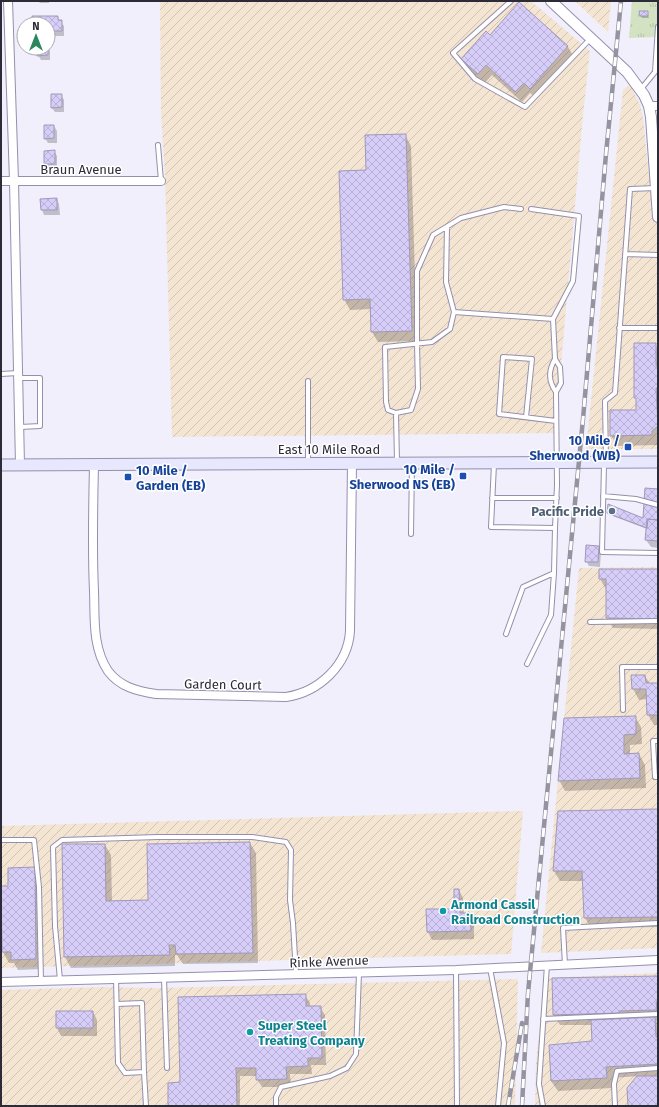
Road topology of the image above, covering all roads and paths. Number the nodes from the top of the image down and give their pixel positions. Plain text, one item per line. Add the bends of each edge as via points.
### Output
1 (8, 1) edge
2 (511, 1) edge
3 (552, 1) edge
4 (658, 27) edge
5 (591, 38) junction
6 (640, 89) junction
7 (653, 106) edge
8 (158, 145) dead end
9 (1, 181) edge
10 (14, 181) junction
11 (161, 181) joint
12 (656, 188) junction
13 (522, 209) dead end
14 (531, 209) dead end
15 (658, 217) edge
16 (447, 227) junction
17 (625, 254) junction
18 (658, 255) edge
19 (454, 312) junction
20 (553, 319) junction
21 (620, 328) junction
22 (658, 328) edge
23 (417, 344) junction
24 (555, 359) junction
25 (1, 374) edge
26 (18, 376) junction
27 (308, 381) dead end
28 (556, 392) junction
29 (396, 413) junction
30 (526, 417) junction
31 (556, 421) junction
32 (19, 427) junction
33 (494, 462) junction
34 (557, 462) junction
35 (605, 462) junction
36 (658, 462) edge
37 (352, 463) junction
38 (398, 463) junction
39 (412, 463) junction
40 (308, 464) junction
41 (1, 465) edge
42 (20, 465) junction
43 (94, 465) junction
44 (603, 496) junction
45 (492, 498) junction
46 (557, 498) junction
47 (658, 505) edge
48 (555, 528) junction
49 (411, 534) dead end
50 (658, 553) edge
51 (554, 573) junction
52 (658, 621) edge
53 (590, 622) dead end
54 (506, 634) dead end
55 (527, 664) dead end
56 (658, 667) edge
57 (623, 710) dead end
58 (658, 741) edge
59 (658, 777) edge
60 (1, 840) edge
61 (658, 923) edge
62 (658, 960) edge
63 (547, 965) junction
64 (565, 965) junction
65 (490, 968) junction
66 (456, 970) junction
67 (359, 973) junction
68 (296, 974) junction
69 (164, 978) junction
70 (116, 979) junction
71 (41, 981) junction
72 (60, 981) junction
73 (1, 982) edge
74 (117, 1004) junction
75 (658, 1014) edge
76 (543, 1019) junction
77 (167, 1068) dead end
78 (658, 1068) edge
79 (144, 1072) junction
80 (146, 1106) edge
81 (276, 1106) edge
82 (457, 1106) edge
83 (498, 1106) edge
84 (543, 1106) edge
85 (615, 1106) edge

1 - 10 street
2 - 5 lane via 452,53 475,79 525,107
3 - 5 street
4 - 6 lane via 655,72
5 - 6 street via 627,72
6 - 7 street
7 - 12 street
8 - 11 lane
9 - 10 street, Braun Avenue
10 - 11 street, Braun Avenue
10 - 26 street
12 - 15 street
12 - 17 lane via 630,189
13 - 16 lane via 504,208 461,218
14 - 20 lane via 579,216 573,281
16 - 19 lane via 446,282
16 - 23 lane via 433,236 417,271
17 - 18 lane
17 - 21 lane
19 - 20 lane
19 - 23 lane via 450,329 432,342
20 - 24 lane
21 - 22 lane
21 - 35 lane via 615,393 605,401
23 - 29 lane via 418,389 411,410
23 - 29 lane via 385,348 386,402 388,410
24 - 28 lane via 560,367 561,383
24 - 28 lane via 550,368 550,384
25 - 26 lane
26 - 32 street
26 - 32 lane via 40,378 40,426
27 - 40 lane
28 - 31 lane
29 - 38 lane
30 - 30 lane via 499,414 503,356 532,359
30 - 31 lane
31 - 34 lane
32 - 42 street
33 - 34 main road, East 10 Mile Road
33 - 39 main road, East 10 Mile Road
33 - 45 lane
34 - 35 main road, East 10 Mile Road
34 - 46 lane
35 - 36 main road, East 10 Mile Road
35 - 44 lane
37 - 38 main road, East 10 Mile Road
37 - 40 main road, East 10 Mile Road
37 - 43 street, Garden Court via 350,641 340,662 327,678 306,692 286,697 156,694 136,691 119,682 109,671 100,656 96,635 93,558
38 - 39 main road, East 10 Mile Road
39 - 49 lane
40 - 43 main road, East 10 Mile Road
41 - 42 main road, East 10 Mile Road
42 - 43 main road, East 10 Mile Road
44 - 47 lane via 636,499
44 - 50 lane via 602,552
45 - 46 lane
45 - 48 lane via 491,527
46 - 48 lane
48 - 51 lane
51 - 54 lane via 523,587
51 - 55 lane via 551,615
52 - 53 lane
56 - 57 lane via 622,667
58 - 59 lane via 653,741 655,777
60 - 71 lane via 34,840 40,887
61 - 64 lane via 563,928
62 - 64 street, Rinke Avenue
63 - 64 street, Rinke Avenue
63 - 65 street, Rinke Avenue
63 - 76 lane
65 - 66 street, Rinke Avenue
65 - 83 lane via 504,1043
66 - 67 street, Rinke Avenue
66 - 82 lane
67 - 68 street, Rinke Avenue
67 - 81 lane via 356,1054 348,1068 330,1076 281,1087 276,1097
68 - 69 street, Rinke Avenue
68 - 72 lane via 290,900 291,850 286,842 252,837 158,837 62,840 53,847 55,926
69 - 70 street, Rinke Avenue
69 - 77 lane
70 - 72 street, Rinke Avenue
70 - 74 lane
71 - 72 street, Rinke Avenue
71 - 73 street, Rinke Avenue
74 - 79 lane via 118,1064 126,1073
74 - 79 lane via 142,1002
75 - 76 lane
76 - 84 lane via 539,1084
78 - 85 lane via 617,1071 614,1084
79 - 80 lane

